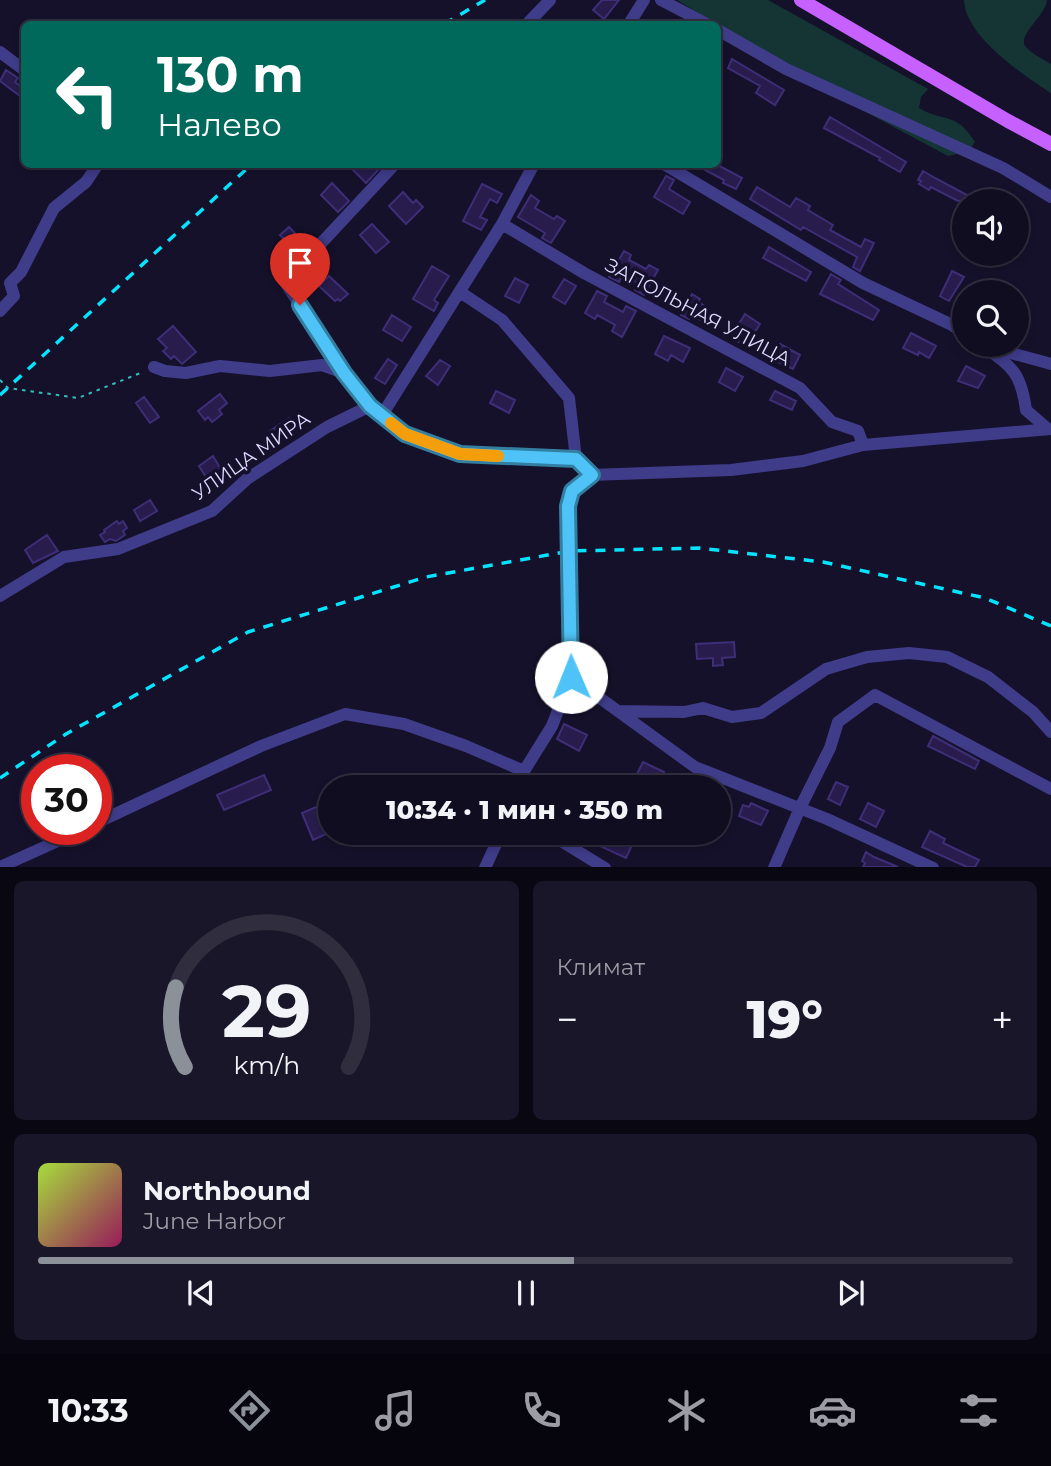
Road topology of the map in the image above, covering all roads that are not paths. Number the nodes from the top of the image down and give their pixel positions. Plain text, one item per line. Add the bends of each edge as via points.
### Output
1 (550, 0) edge
2 (644, 0) edge
3 (661, 0) edge
4 (801, 0) edge
5 (530, 21) edge
6 (631, 21) edge
7 (701, 21) edge
8 (721, 32) edge
9 (0, 52) edge
10 (21, 68) edge
11 (1051, 144) edge
12 (96, 168) edge
13 (391, 168) edge
14 (532, 168) edge
15 (671, 168) edge
16 (1051, 197) edge
17 (502, 224) junction
18 (5, 279) edge
19 (460, 292) junction
20 (0, 311) edge
21 (952, 325) edge
22 (998, 357) edge
23 (1026, 357) edge
24 (1051, 364) edge
25 (154, 367) road end
26 (344, 373) junction
27 (370, 406) junction
28 (382, 415) junction
29 (1049, 429) edge
30 (863, 445) junction
31 (576, 459) junction
32 (592, 475) junction
33 (0, 596) edge
34 (571, 677) junction
35 (618, 711) junction
36 (1051, 732) edge
37 (524, 771) junction
38 (523, 775) edge
39 (1051, 789) edge
40 (800, 808) junction
41 (112, 816) edge
42 (50, 845) edge
43 (495, 845) edge
44 (568, 845) edge
45 (4, 867) edge
46 (485, 867) edge
47 (605, 867) edge
48 (774, 867) edge
49 (933, 867) edge

1 - 5 street
2 - 6 street
3 - 7 street
4 - 11 main road
8 - 16 street via 786,69 1003,168
9 - 10 street
12 - 18 street via 54,208 21,272
13 - 26 street via 285,282
14 - 17 street
15 - 21 street via 863,283
17 - 19 street
17 - 30 street, ЗАПОЛЬНАЯ УЛИЦА via 584,274 800,388 832,422 858,431
18 - 20 street via 14,296
19 - 28 street
19 - 31 street via 502,320 569,398
22 - 29 street via 1023,385 1026,410
23 - 24 street
25 - 26 street via 186,373 220,366 270,371 322,365
26 - 27 street
27 - 28 street
27 - 33 street, УЛИЦА МИРА via 327,427 247,480 212,511 118,550 64,557
28 - 31 street via 405,434 460,454
29 - 30 street
30 - 32 street via 803,461 732,470
31 - 32 street
32 - 34 street via 572,491 568,506
34 - 35 street
34 - 37 street via 552,726
35 - 36 street via 702,708 732,717 761,713 826,669 909,653 947,657 988,677
35 - 40 street via 695,767
37 - 38 street
37 - 41 street via 404,724 345,714
39 - 40 street via 875,695 838,722
40 - 48 street
40 - 49 street
42 - 45 street
43 - 46 street
44 - 47 street

